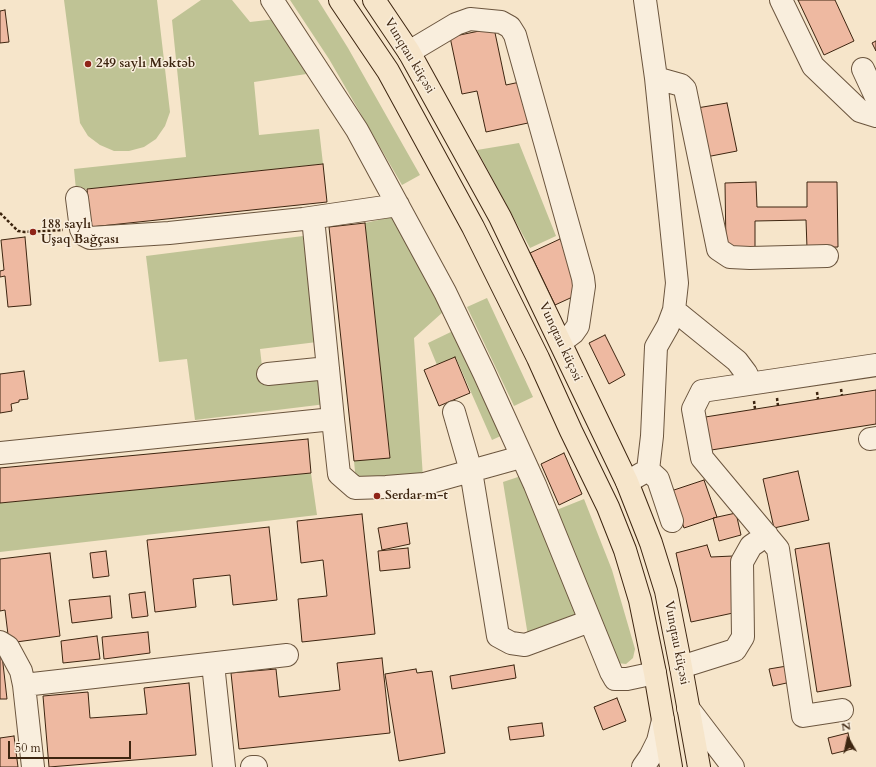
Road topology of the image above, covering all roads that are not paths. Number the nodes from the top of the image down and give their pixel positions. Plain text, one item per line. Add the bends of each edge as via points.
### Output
1 (272, 0) edge
2 (340, 0) edge
3 (374, 0) edge
4 (645, 0) edge
5 (781, 0) edge
6 (409, 52) junction
7 (863, 69) dead end
8 (656, 78) junction
9 (876, 97) edge
10 (876, 116) edge
11 (78, 198) dead end
12 (398, 205) junction
13 (313, 218) junction
14 (827, 256) dead end
15 (674, 310) junction
16 (561, 342) junction
17 (876, 365) edge
18 (328, 368) junction
19 (268, 374) dead end
20 (751, 383) junction
21 (454, 412) dead end
22 (333, 419) junction
23 (0, 453) edge
24 (521, 457) junction
25 (648, 470) junction
26 (471, 471) junction
27 (627, 482) junction
28 (672, 521) dead end
29 (767, 535) junction
30 (666, 591) junction
31 (640, 600) junction
32 (590, 621) junction
33 (0, 642) edge
34 (287, 655) dead end
35 (213, 664) junction
36 (681, 667) junction
37 (655, 673) junction
38 (24, 685) junction
39 (688, 708) junction
40 (842, 710) dead end
41 (663, 720) junction
42 (33, 767) edge
43 (224, 767) edge
44 (252, 767) edge
45 (256, 767) edge
46 (643, 767) edge
47 (671, 767) edge
48 (699, 767) edge
49 (733, 767) edge

1 - 12 street via 357,130
2 - 31 main road, Vunqtau küçəsi via 388,71 477,234 608,507 625,550
3 - 6 main road, Vunqtau küçəsi
4 - 8 street
5 - 10 street via 813,66 860,111
6 - 16 main road, Vunqtau küçəsi via 500,217
6 - 16 street via 456,24 470,19 501,22 510,27 516,35 583,278 578,326
7 - 9 street
8 - 14 street via 681,85 685,89 718,249 730,257
8 - 15 street via 677,283
11 - 13 street via 81,229 84,236 90,238 169,234
12 - 13 street
12 - 24 street via 445,292
13 - 18 street
15 - 20 street via 737,361
15 - 25 street via 656,347
16 - 27 main road, Vunqtau küçəsi
17 - 20 street
18 - 19 street
18 - 22 street
20 - 29 street via 702,391 693,409 702,458
21 - 26 street
22 - 23 street
22 - 26 street via 339,474 355,488 424,484
24 - 26 street
24 - 32 street
25 - 27 street
25 - 28 street via 658,479
26 - 32 street via 498,636 511,643 525,645
27 - 30 main road, Vunqtau küçəsi via 651,543
29 - 36 street via 751,546 742,562 743,637 739,644 735,650
29 - 40 street via 778,548 803,716
30 - 31 main road
30 - 36 main road, Vunqtau küçəsi
31 - 37 main road, Vunqtau küçəsi
32 - 37 street via 615,679
33 - 38 street via 8,647 21,671
34 - 35 street
35 - 38 street
35 - 43 street
36 - 39 main road, Vunqtau küçəsi
37 - 41 main road, Vunqtau küçəsi
38 - 42 street
39 - 48 main road, Vunqtau küçəsi
39 - 49 street
41 - 46 street via 658,741
41 - 47 main road, Vunqtau küçəsi
44 - 45 street

